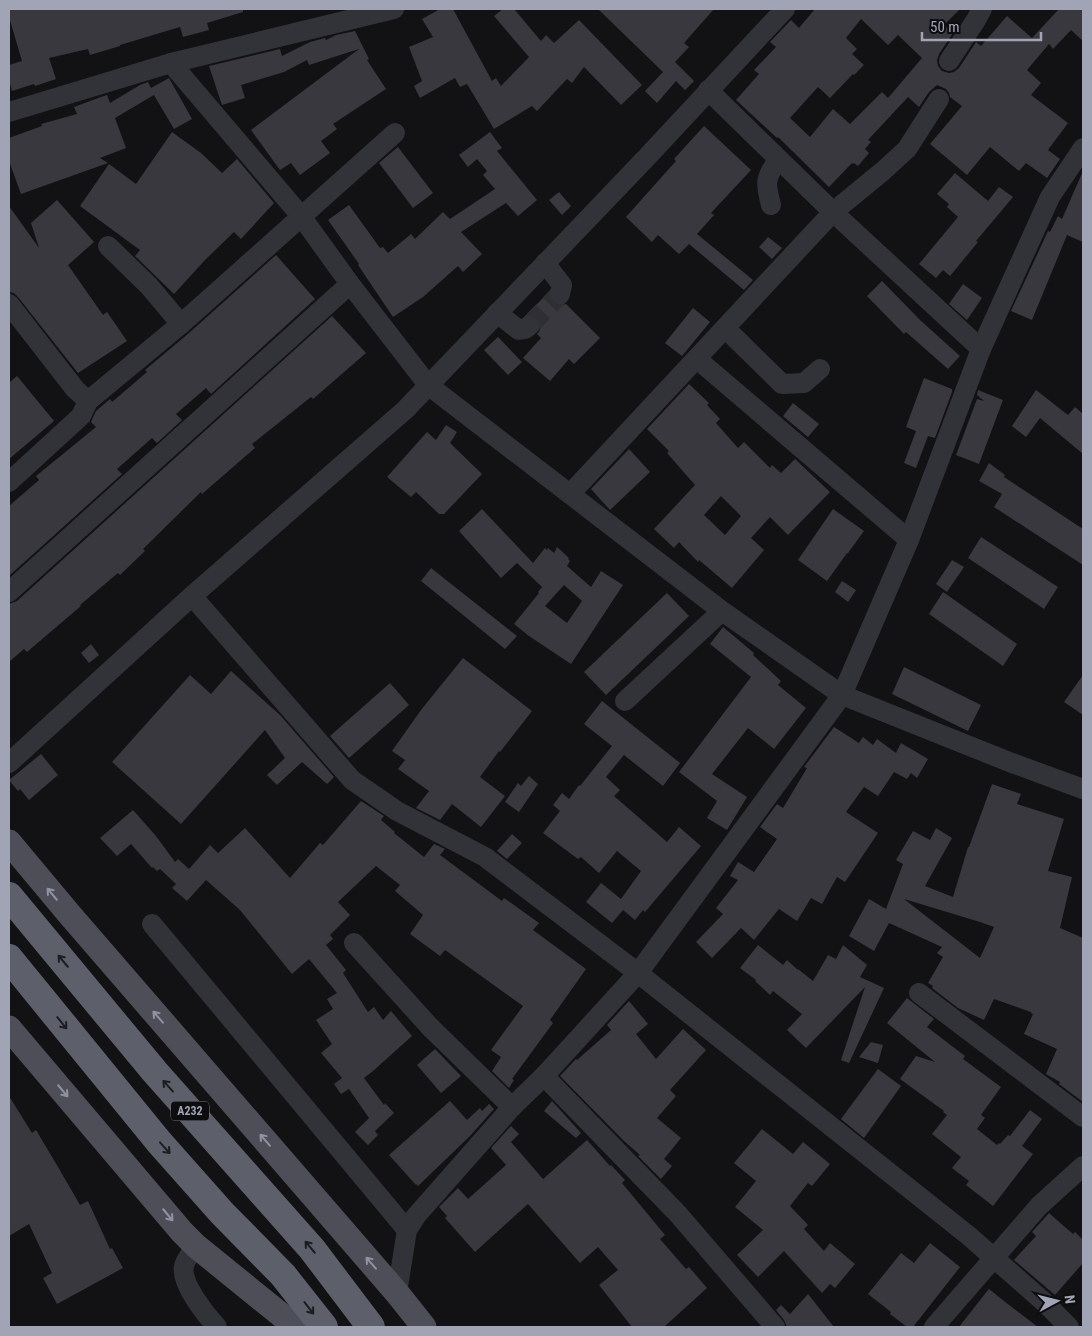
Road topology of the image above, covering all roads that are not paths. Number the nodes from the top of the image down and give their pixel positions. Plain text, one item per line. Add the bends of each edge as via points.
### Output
1 (394, 9) edge
2 (982, 9) edge
3 (780, 10) edge
4 (949, 61) dead end
5 (171, 63) junction
6 (708, 90) junction
7 (939, 99) dead end
8 (9, 112) edge
9 (395, 133) dead end
10 (1083, 148) edge
11 (778, 160) junction
12 (771, 205) dead end
13 (833, 212) junction
14 (300, 216) junction
15 (108, 246) dead end
16 (545, 263) junction
17 (350, 284) junction
18 (560, 294) dead end
19 (9, 304) edge
20 (497, 313) junction
21 (181, 324) junction
22 (529, 326) dead end
23 (725, 328) junction
24 (981, 349) junction
25 (697, 359) junction
26 (820, 368) dead end
27 (428, 384) junction
28 (88, 401) junction
29 (9, 482) edge
30 (570, 494) junction
31 (909, 540) junction
32 (9, 592) edge
33 (192, 596) junction
34 (722, 610) junction
35 (842, 695) junction
36 (625, 702) dead end
37 (10, 760) edge
38 (1083, 789) edge
39 (9, 842) edge
40 (9, 896) edge
41 (152, 924) dead end
42 (354, 943) dead end
43 (9, 958) edge
44 (638, 973) junction
45 (919, 993) dead end
46 (11, 1033) edge
47 (544, 1076) junction
48 (512, 1107) junction
49 (1083, 1117) edge
50 (1083, 1166) edge
51 (407, 1230) junction
52 (196, 1246) junction
53 (994, 1259) junction
54 (397, 1292) junction
55 (213, 1326) edge
56 (296, 1327) edge
57 (324, 1327) edge
58 (371, 1327) edge
59 (424, 1327) edge
60 (775, 1327) edge
61 (934, 1327) edge
62 (1069, 1327) edge

1 - 5 street
2 - 4 street
3 - 6 street
5 - 8 street
5 - 14 street
6 - 11 street
6 - 16 street
7 - 13 street via 907,149
9 - 14 street
10 - 24 street via 1050,197
11 - 12 street via 767,182
11 - 13 street
13 - 23 street
13 - 24 street
14 - 17 street
14 - 21 street
15 - 21 street via 149,286
16 - 18 street via 562,284
16 - 20 street
17 - 27 street
17 - 32 street
19 - 28 street via 75,389
20 - 22 street via 519,330
20 - 27 street
21 - 28 street
23 - 25 street
23 - 26 street via 782,384 804,383
24 - 31 street
25 - 30 street
25 - 31 street
27 - 30 street
27 - 33 street via 405,410
28 - 29 street via 81,416
30 - 34 street
31 - 35 street
33 - 37 street
33 - 44 street via 352,780 397,811 485,856
34 - 35 street
34 - 36 street
35 - 38 street
35 - 44 street
54 -> 39 main road
58 -> 40 highway, A232 via 312,1249 155,1072
41 - 51 street
42 - 48 street via 430,1027
43 -> 57 highway via 159,1142 283,1275
44 - 47 street
44 - 53 street
45 - 49 street
46 -> 52 main road
47 - 48 street
47 - 60 street via 678,1214
48 - 51 street
50 - 53 street via 1039,1206
51 - 54 street
52 - 55 street via 184,1266 185,1281
52 - 56 main road
53 - 61 street
53 - 62 street
54 - 59 main road

